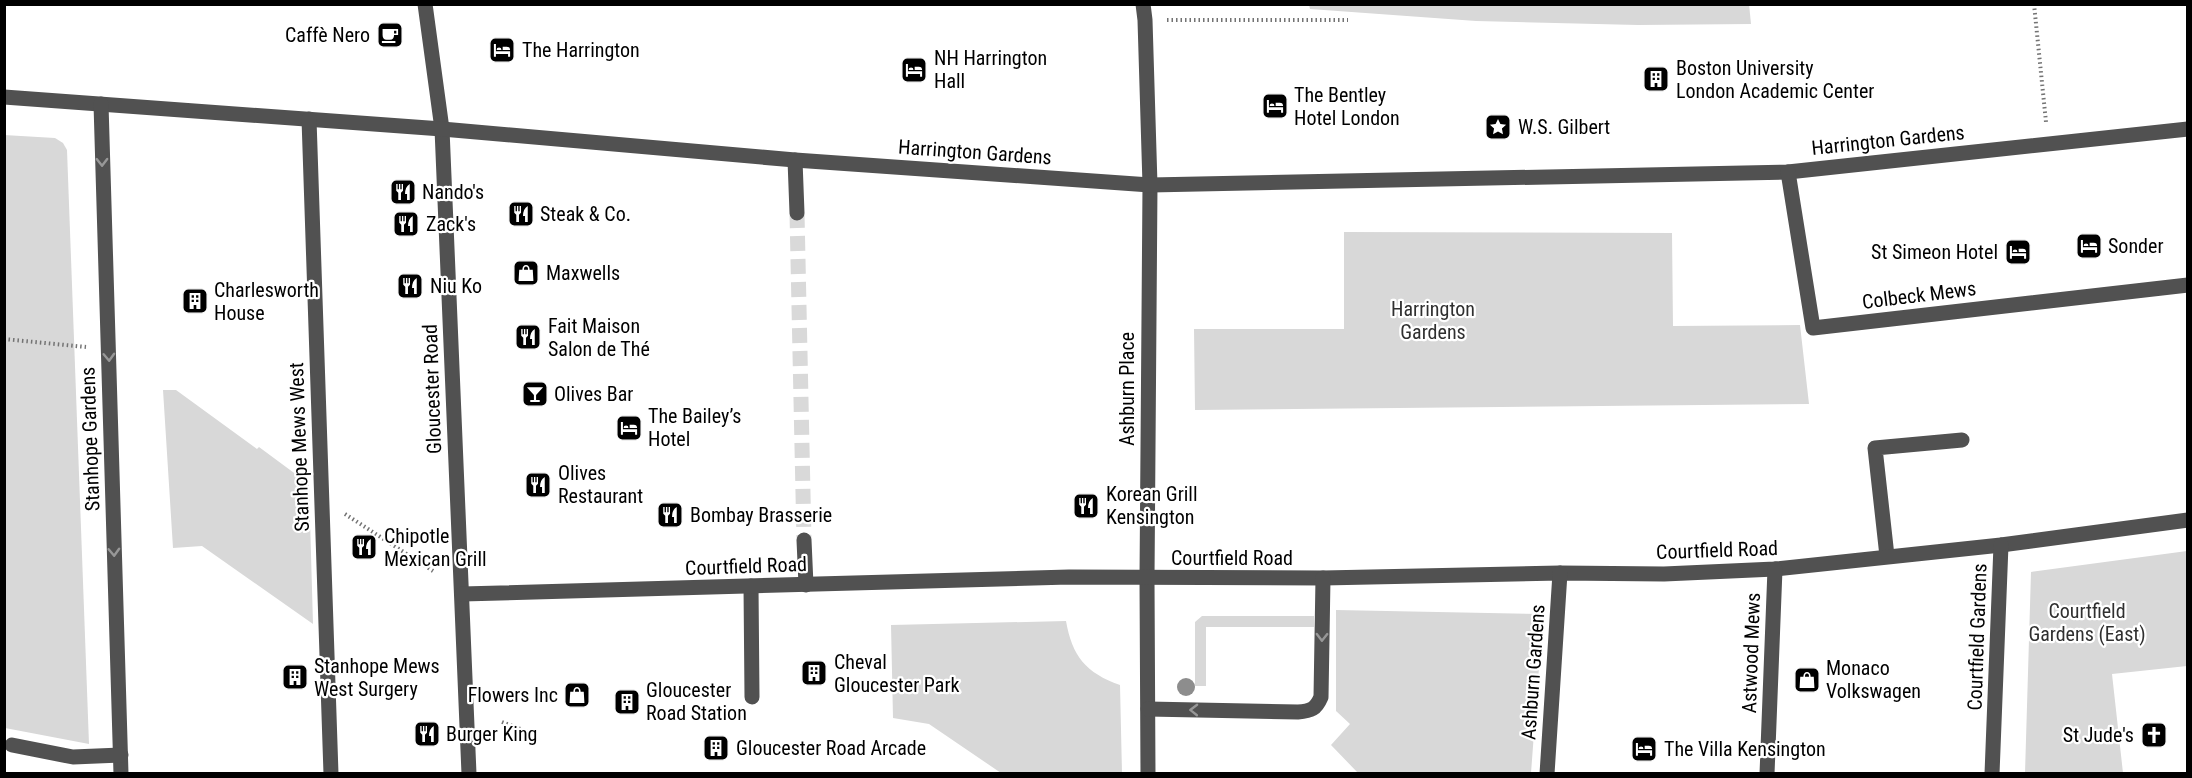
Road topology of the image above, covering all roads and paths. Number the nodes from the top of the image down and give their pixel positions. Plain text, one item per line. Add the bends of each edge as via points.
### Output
1 (425, 4) edge
2 (1143, 4) edge
3 (2034, 4) edge
4 (1186, 20) dead end
5 (1348, 20) dead end
6 (4, 97) edge
7 (101, 104) junction
8 (309, 119) junction
9 (442, 129) junction
10 (2187, 129) edge
11 (2048, 144) junction
12 (795, 160) junction
13 (1788, 172) junction
14 (1150, 185) junction
15 (797, 213) tunnel mouth
16 (2187, 285) edge
17 (4, 339) edge
18 (108, 348) junction
19 (1962, 440) dead end
20 (322, 498) junction
21 (2187, 520) edge
22 (804, 540) tunnel mouth
23 (2001, 545) junction
24 (1887, 556) junction
25 (1775, 569) junction
26 (433, 571) dead end
27 (1560, 573) junction
28 (1323, 578) junction
29 (1147, 579) junction
30 (806, 585) junction
31 (751, 586) junction
32 (462, 594) junction
33 (752, 697) dead end
34 (1148, 709) junction
35 (502, 722) dead end
36 (531, 734) dead end
37 (12, 745) dead end
38 (121, 755) junction
39 (121, 774) edge
40 (331, 774) edge
41 (469, 774) edge
42 (1148, 774) edge
43 (1547, 774) edge
44 (1767, 774) edge
45 (1992, 774) edge

1 - 9 street, Gloucester Road
2 - 14 street, Ashburn Place
3 - 11 path
4 - 5 path
6 - 7 street
7 - 8 street
7 -> 18 street, Stanhope Gardens
8 - 9 street
8 - 20 street, Stanhope Mews West
9 - 12 street, Harrington Gardens
9 - 32 street, Gloucester Road
10 - 11 street, Harrington Gardens
11 - 13 street, Harrington Gardens
12 - 14 street, Harrington Gardens
12 - 15 street
13 - 14 street, Harrington Gardens
13 - 16 street, Colbeck Mews via 1814,328
14 - 29 street, Ashburn Place
17 - 18 path
18 -> 38 street, Stanhope Gardens
19 - 24 street via 1875,448
20 - 26 path
20 - 40 street, Stanhope Mews West
21 - 23 street, Courtfield Gardens
22 - 30 street
23 - 24 street, Courtfield Road
23 - 45 street, Courtfield Gardens
24 - 25 street, Courtfield Road
25 - 27 street, Courtfield Road
25 - 44 street, Astwood Mews
27 - 28 street, Courtfield Road
27 - 43 street, Ashburn Gardens
28 - 29 street, Courtfield Road
28 -> 34 street via 1322,697 1317,706 1298,712
29 - 30 street, Courtfield Road
29 - 34 street, Ashburn Place
30 - 31 street, Courtfield Road
31 - 32 street, Courtfield Road
31 - 33 street
32 - 41 street, Gloucester Road
34 - 42 street, Ashburn Place
35 - 36 path
37 - 38 street via 73,757
38 - 39 street, Stanhope Gardens

